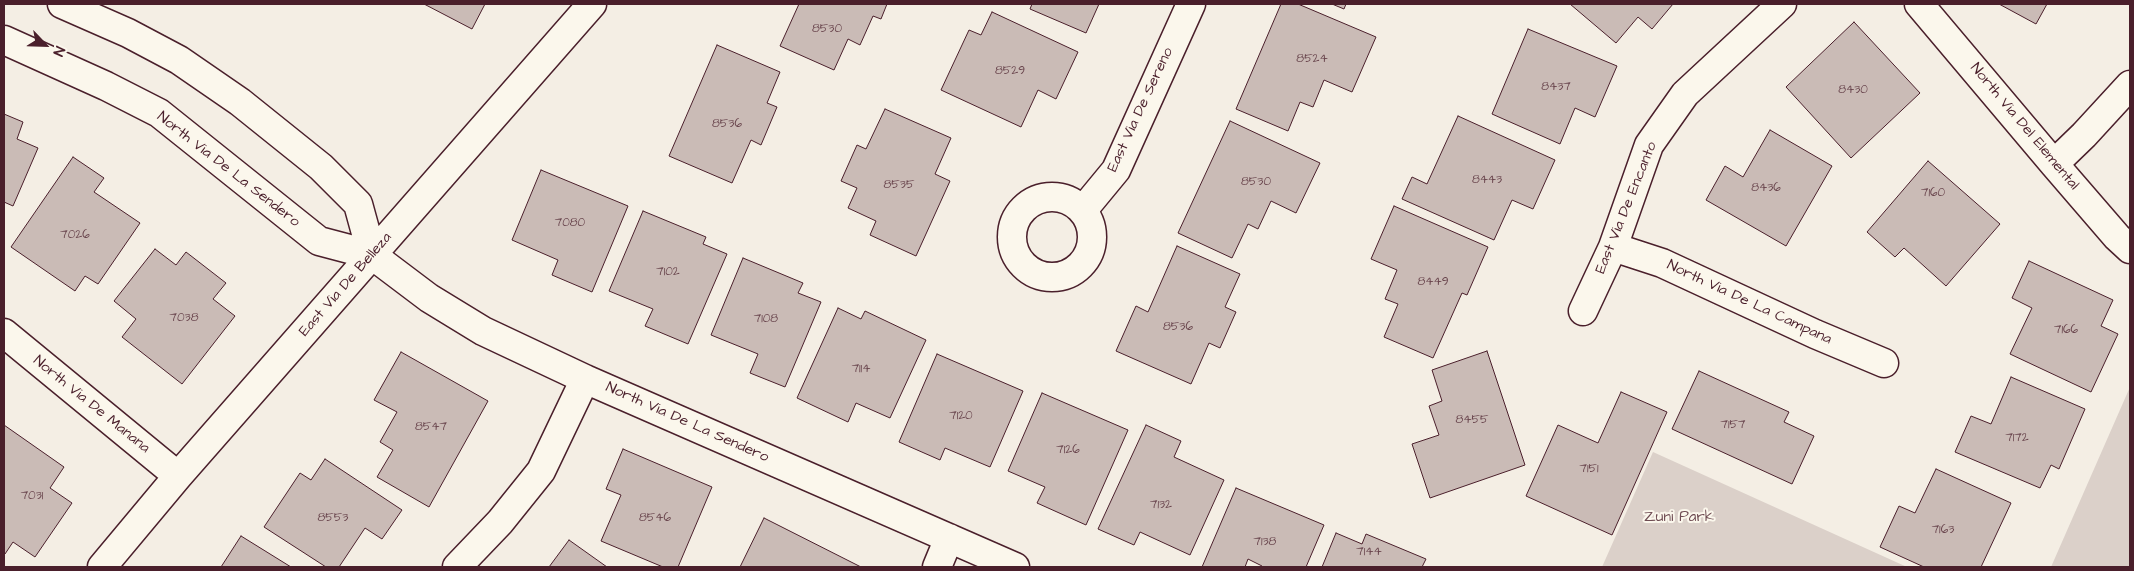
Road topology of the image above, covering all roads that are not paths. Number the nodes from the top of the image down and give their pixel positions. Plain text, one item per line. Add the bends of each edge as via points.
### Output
1 (62, 4) edge
2 (592, 4) edge
3 (1191, 4) edge
4 (1782, 4) edge
5 (1919, 4) edge
6 (4, 40) edge
7 (2130, 85) edge
8 (2054, 164) junction
9 (1083, 210) dead end
10 (1613, 247) junction
11 (2130, 249) edge
12 (372, 255) junction
13 (1583, 311) dead end
14 (4, 333) edge
15 (1884, 363) dead end
16 (584, 378) junction
17 (178, 476) junction
18 (949, 538) junction
19 (102, 567) edge
20 (457, 567) edge
21 (937, 567) edge
22 (1015, 567) edge

1 - 12 street via 179,60 240,102 322,167 358,204
2 - 12 street, East Via De Belleza
3 - 9 street, East Via De Sereno via 1116,170
4 - 10 street, East Via De Encanto via 1685,94 1649,145
5 - 8 street, North Via Del Elemental
6 - 12 street, North Via De La Sendero via 159,113 319,242
7 - 8 street
8 - 11 street, North Via Del Elemental
10 - 13 street, East Via De Encanto
10 - 15 street, North Via De La Campana via 1662,263
12 - 16 street, North Via De La Sendero via 429,298 483,330
12 - 17 street, East Via De Belleza
14 - 17 street, North Via De Manana
16 - 18 street, North Via De La Sendero
16 - 20 street via 541,471 500,522
17 - 19 street, East Via De Belleza
18 - 21 street
18 - 22 street, North Via De La Sendero

